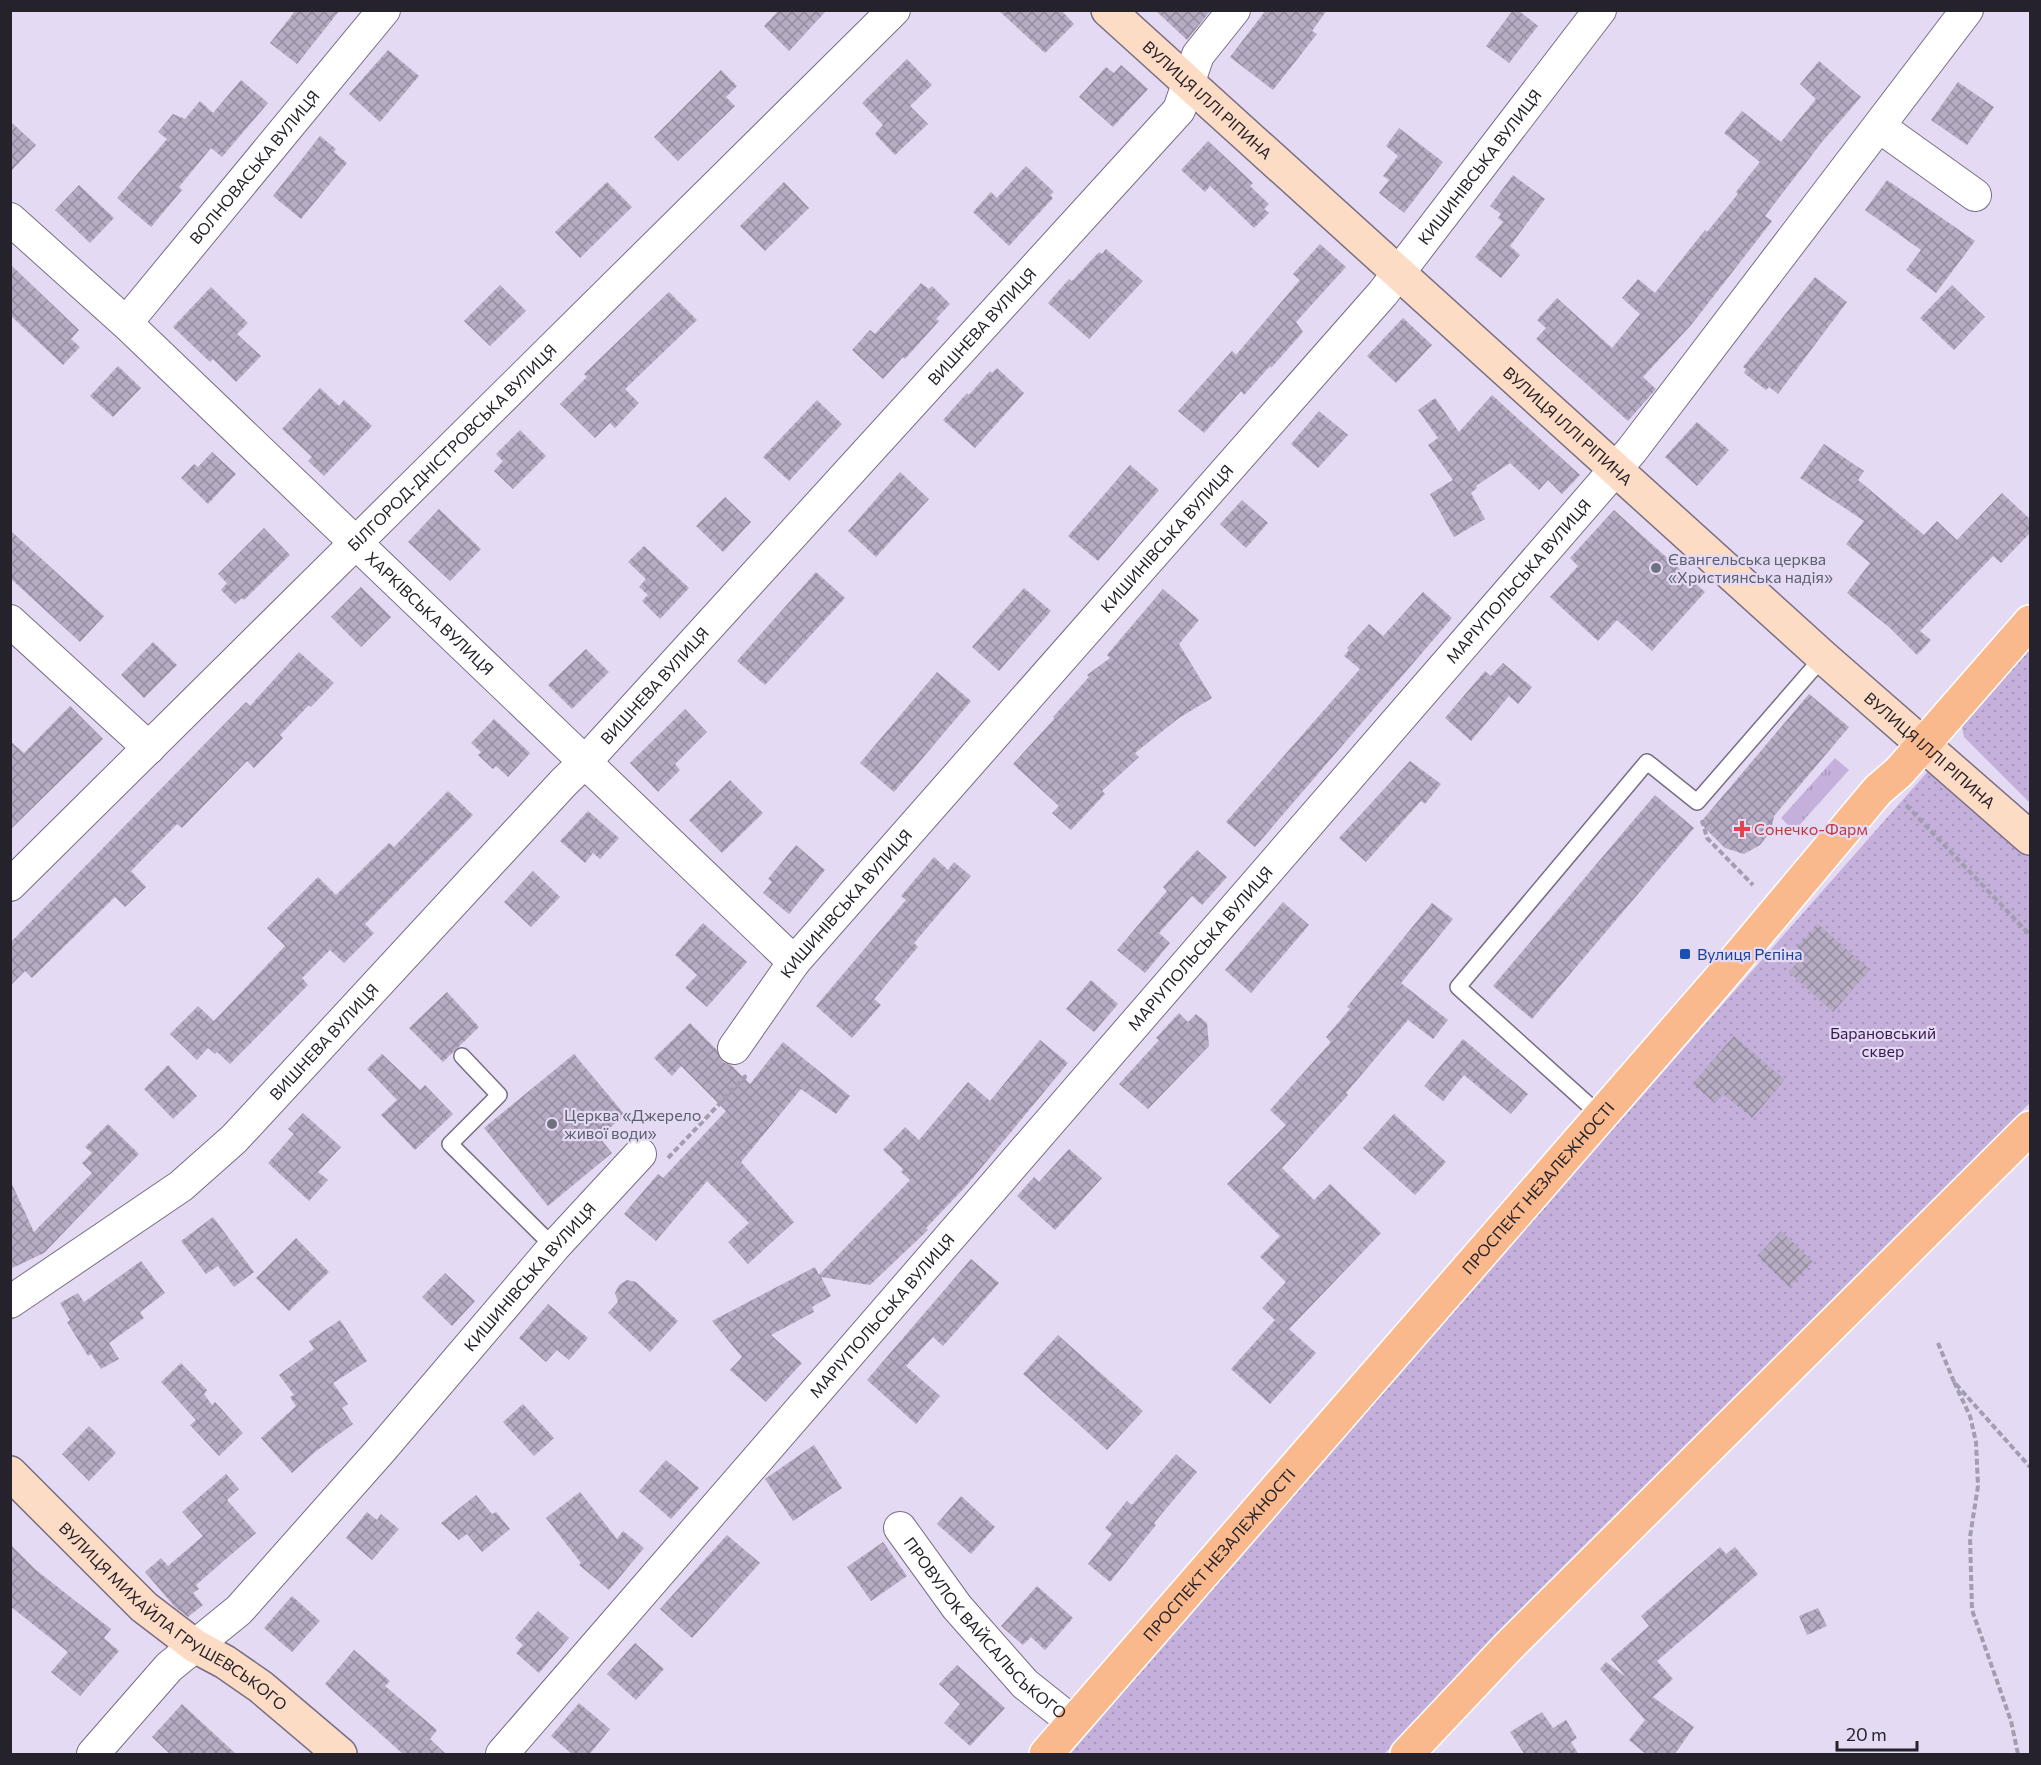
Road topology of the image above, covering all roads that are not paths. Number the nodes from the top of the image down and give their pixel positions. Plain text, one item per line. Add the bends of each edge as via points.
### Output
1 (384, 10) edge
2 (894, 10) edge
3 (1108, 10) edge
4 (1234, 10) edge
5 (1600, 10) edge
6 (1967, 10) edge
7 (1188, 84) junction
8 (1880, 127) junction
9 (1975, 195) dead end
10 (10, 219) edge
11 (1399, 274) junction
12 (126, 323) junction
13 (1615, 469) junction
14 (354, 542) junction
15 (10, 621) edge
16 (2031, 622) edge
17 (1823, 657) junction
18 (1922, 745) junction
19 (149, 748) junction
20 (585, 762) junction
21 (2031, 838) edge
22 (10, 885) edge
23 (794, 962) junction
24 (734, 1048) road end
25 (462, 1056) dead end
26 (1601, 1116) junction
27 (2031, 1128) edge
28 (640, 1154) road end
29 (554, 1247) junction
30 (10, 1302) edge
31 (10, 1473) edge
32 (900, 1528) dead end
33 (195, 1646) junction
34 (1074, 1723) junction
35 (93, 1755) edge
36 (340, 1755) edge
37 (502, 1755) edge
38 (1047, 1755) edge
39 (1407, 1755) edge

1 - 12 street, ВОЛНОВАСЬКА ВУЛИЦЯ
2 - 14 street, БІЛГОРОД-ДНІСТРОВСЬКА ВУЛИЦЯ
3 - 7 street, ВУЛИЦЯ ІЛЛІ РІПИНА
4 - 7 street, ВИШНЕВА ВУЛИЦЯ via 1198,56
5 - 11 street, КИШИНІВСЬКА ВУЛИЦЯ
6 - 8 street, МАРІУПОЛЬСЬКА ВУЛИЦЯ
7 - 11 street, ВУЛИЦЯ ІЛЛІ РІПИНА
7 - 20 street, ВИШНЕВА ВУЛИЦЯ via 1179,110
8 - 9 street
8 - 13 street, МАРІУПОЛЬСЬКА ВУЛИЦЯ
10 - 12 street, ХАРКІВСЬКА ВУЛИЦЯ
11 - 13 street, ВУЛИЦЯ ІЛЛІ РІПИНА
11 - 23 street, КИШИНІВСЬКА ВУЛИЦЯ
12 - 14 street, ХАРКІВСЬКА ВУЛИЦЯ
13 - 17 street, ВУЛИЦЯ ІЛЛІ РІПИНА
13 - 37 street, МАРІУПОЛЬСЬКА ВУЛИЦЯ
14 - 19 street, БІЛГОРОД-ДНІСТРОВСЬКА ВУЛИЦЯ
14 - 20 street, ХАРКІВСЬКА ВУЛИЦЯ
15 - 19 street
16 - 18 main road, ПРОСПЕКТ НЕЗАЛЕЖНОСТІ
17 - 18 street, ВУЛИЦЯ ІЛЛІ РІПИНА
17 - 26 lane via 1696,802 1647,762 1458,987
18 - 21 street, ВУЛИЦЯ ІЛЛІ РІПИНА
18 - 26 main road, ПРОСПЕКТ НЕЗАЛЕЖНОСТІ via 1878,790
19 - 22 street, БІЛГОРОД-ДНІСТРОВСЬКА ВУЛИЦЯ
20 - 23 street, ХАРКІВСЬКА ВУЛИЦЯ
20 - 30 street, ВИШНЕВА ВУЛИЦЯ via 234,1139 181,1186
23 - 24 street, КИШИНІВСЬКА ВУЛИЦЯ
25 - 29 lane via 499,1095 450,1144
26 - 34 main road, ПРОСПЕКТ НЕЗАЛЕЖНОСТІ
27 - 39 main road via 1500,1655
28 - 29 street, КИШИНІВСЬКА ВУЛИЦЯ
29 - 33 street, КИШИНІВСЬКА ВУЛИЦЯ via 239,1610
31 - 33 street, ВУЛИЦЯ МИХАЙЛА ГРУШЕВСЬКОГО via 136,1599
32 - 34 street, ПРОВУЛОК ВАЙСАЛЬСЬКОГО via 957,1608 1017,1676
33 - 35 street, КИШИНІВСЬКА ВУЛИЦЯ via 170,1667
33 - 36 street, ВУЛИЦЯ МИХАЙЛА ГРУШЕВСЬКОГО via 261,1687
34 - 38 main road, ПРОСПЕКТ НЕЗАЛЕЖНОСТІ

